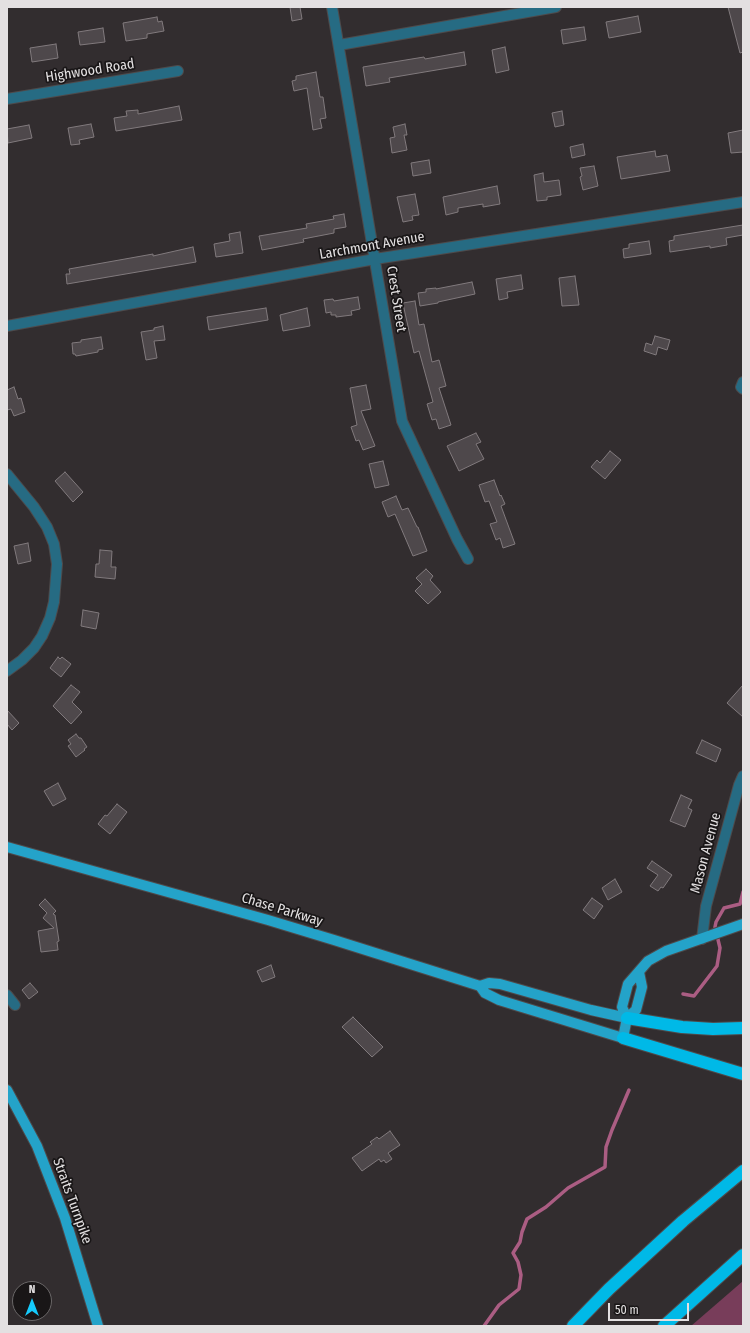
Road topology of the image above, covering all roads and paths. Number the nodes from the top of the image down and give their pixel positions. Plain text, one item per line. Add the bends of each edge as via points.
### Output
1 (332, 7) edge
2 (556, 7) edge
3 (339, 45) junction
4 (178, 70) dead end
5 (7, 99) edge
6 (743, 202) edge
7 (376, 259) junction
8 (7, 326) edge
9 (7, 474) edge
10 (468, 559) dead end
11 (7, 671) edge
12 (743, 776) edge
13 (7, 847) edge
14 (743, 924) edge
15 (702, 939) junction
16 (639, 972) junction
17 (480, 986) junction
18 (7, 995) edge
19 (15, 1005) dead end
20 (627, 1018) junction
21 (743, 1028) edge
22 (623, 1038) junction
23 (743, 1074) edge
24 (7, 1090) edge
25 (743, 1172) edge
26 (743, 1255) edge
27 (98, 1326) edge
28 (573, 1326) edge
29 (664, 1326) edge

1 - 3 street, Crest Street
2 - 3 street
3 - 7 street, Crest Street
4 - 5 street, Highwood Road
6 - 7 street, Larchmont Avenue
7 - 8 street, Larchmont Avenue
7 - 10 street, Crest Street via 402,421
9 - 11 street via 47,527 54,544 57,564 54,602 42,636 22,660
12 - 15 street, Mason Avenue via 706,906
13 - 17 main road, Chase Parkway via 268,920
14 - 15 main road
15 - 16 main road via 657,955 644,964
16 - 20 main road via 642,987 636,1010
16 - 20 main road via 628,984 622,1007
17 - 20 main road, Chase Parkway via 489,983 500,984
17 - 22 main road, Chase Parkway via 485,993 499,1000
18 - 19 street
20 - 21 highway via 682,1027
20 - 22 main road
22 - 23 highway
24 - 27 main road, Straits Turnpike via 37,1146 65,1218
25 - 28 highway via 646,1254
26 - 29 highway

